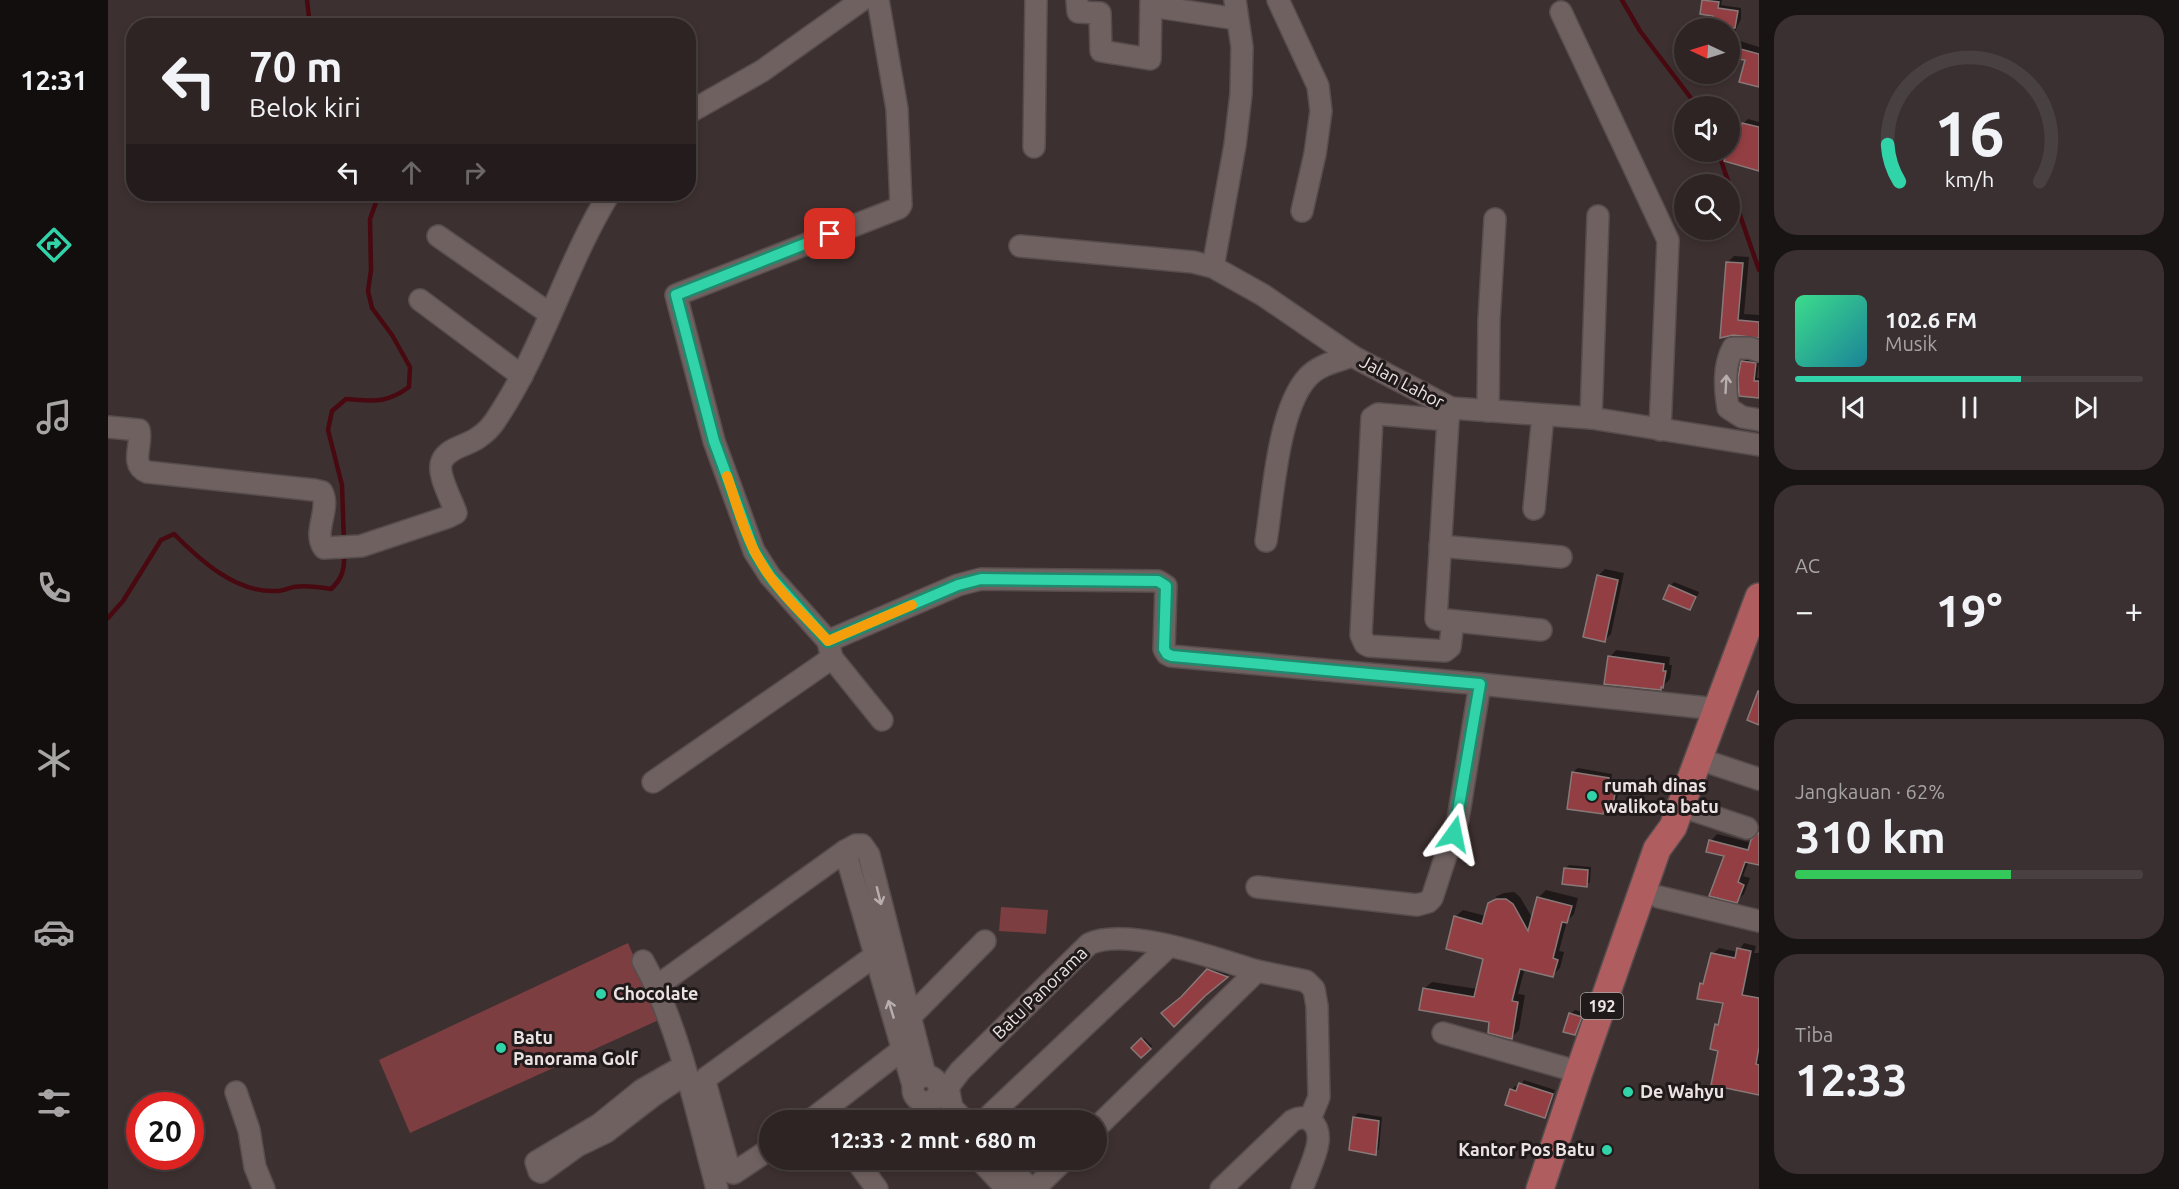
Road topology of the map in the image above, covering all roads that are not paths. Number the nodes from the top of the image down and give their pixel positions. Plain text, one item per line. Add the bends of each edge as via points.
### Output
1 (862, 0) edge
2 (878, 0) edge
3 (1036, 0) edge
4 (1077, 0) edge
5 (1278, 0) edge
6 (1151, 3) edge
7 (1200, 7) edge
8 (1236, 10) edge
9 (1562, 12) dead end
10 (696, 108) edge
11 (1034, 147) dead end
12 (605, 201) edge
13 (1302, 211) dead end
14 (1598, 216) dead end
15 (1495, 219) dead end
16 (438, 236) dead end
17 (1020, 246) dead end
18 (1213, 267) junction
19 (420, 300) dead end
20 (550, 314) junction
21 (1759, 351) edge
22 (1352, 356) junction
23 (522, 376) junction
24 (1488, 411) junction
25 (1450, 414) junction
26 (1543, 415) junction
27 (1591, 418) junction
28 (1759, 420) edge
29 (108, 427) edge
30 (1660, 430) junction
31 (1759, 445) edge
32 (1533, 509) dead end
33 (1266, 541) dead end
34 (1440, 546) junction
35 (1561, 557) dead end
36 (1759, 597) edge
37 (1444, 620) junction
38 (1541, 630) dead end
39 (830, 649) junction
40 (1480, 684) junction
41 (1717, 709) junction
42 (882, 720) dead end
43 (1699, 759) junction
44 (1759, 779) edge
45 (653, 782) dead end
46 (1677, 817) junction
47 (1747, 828) dead end
48 (1257, 888) dead end
49 (1659, 897) junction
50 (1759, 921) edge
51 (985, 941) dead end
52 (1168, 947) junction
53 (883, 949) junction
54 (643, 961) dead end
55 (1257, 971) junction
56 (657, 986) junction
57 (910, 1017) junction
58 (1443, 1033) dead end
59 (903, 1049) junction
60 (685, 1070) junction
61 (1579, 1072) junction
62 (931, 1083) junction
63 (236, 1092) dead end
64 (831, 1110) edge
65 (935, 1110) edge
66 (954, 1110) edge
67 (996, 1110) edge
68 (1107, 1117) edge
69 (1310, 1119) junction
70 (759, 1156) edge
71 (864, 1170) edge
72 (989, 1170) edge
73 (1013, 1170) edge
74 (1053, 1170) edge
75 (264, 1189) edge
76 (717, 1189) edge
77 (878, 1189) edge
78 (1007, 1189) edge
79 (1033, 1189) edge
80 (1221, 1189) edge
81 (1302, 1189) edge
82 (1540, 1189) edge
83 (1557, 1189) edge

1 - 10 street via 762,71
2 - 39 street via 897,109 899,208 676,295 714,441 754,551
3 - 11 street
4 - 6 street via 1078,12 1100,13 1101,51 1150,59
5 - 13 street via 1318,86 1320,103 1320,129
6 - 7 street
7 - 8 street
8 - 18 street via 1242,47 1241,94
9 - 30 street via 1668,240
12 - 20 street
14 - 27 street
15 - 24 street
16 - 20 street
17 - 18 street, Jalan Lahor via 1193,261
18 - 22 street, Jalan Lahor via 1263,295
19 - 23 street
20 - 23 street
28 -> 21 street via 1742,417 1728,408 1725,393 1728,357 1733,348
22 - 25 street, Jalan Lahor
22 - 33 street via 1308,376 1295,395 1285,421
23 - 29 street via 487,431 442,460 441,475 456,513 361,546 324,548 320,540 325,502 322,492 147,472 138,463 139,430
24 - 25 street, Jalan Lahor
24 - 26 street, Jalan Lahor
25 - 34 street
25 - 37 street via 1376,414 1371,422 1363,640 1369,646 1434,650
26 - 27 street, Jalan Lahor
26 - 32 street
27 - 30 street, Jalan Lahor
30 - 31 street, Jalan Lahor
34 - 35 street
34 - 37 street
36 - 41 main road, 192
37 - 38 street
39 - 40 street via 958,585 981,579 1158,581 1166,586 1164,649 1172,656
39 - 42 street
39 - 45 street
40 - 41 street
40 - 48 street via 1458,819 1428,902 1417,905
41 - 43 main road, 192
43 - 44 street
43 - 46 main road, 192
46 - 47 street
46 - 49 main road, 192 via 1674,855
46 - 61 main road, 192 via 1657,849
49 - 50 street
49 - 83 main road, 192 via 1616,1011
51 - 57 street
52 - 55 street, Batu Panorama
52 - 62 street, Batu Panorama via 1123,938 1089,944 960,1071
52 - 67 street
53 - 56 street via 869,855 859,844
53 - 57 street
59 -> 53 street
53 - 70 street via 706,1078 730,1172
54 - 56 street
55 - 68 street
55 - 69 street, Batu Panorama via 1306,981 1314,989 1319,1097
56 - 60 street
57 - 62 street
58 - 61 street
59 - 62 street
59 - 64 street
60 - 60 street via 606,1131 539,1171 536,1162 600,1124 642,1089
60 - 76 street
61 - 82 main road, 192
62 - 65 street, Batu Panorama via 939,1092 927,1102
62 - 66 street
63 - 75 street
69 - 80 street via 1292,1121
69 - 81 street via 1318,1142
71 - 77 street
72 - 78 street
73 - 79 street
74 - 79 street

